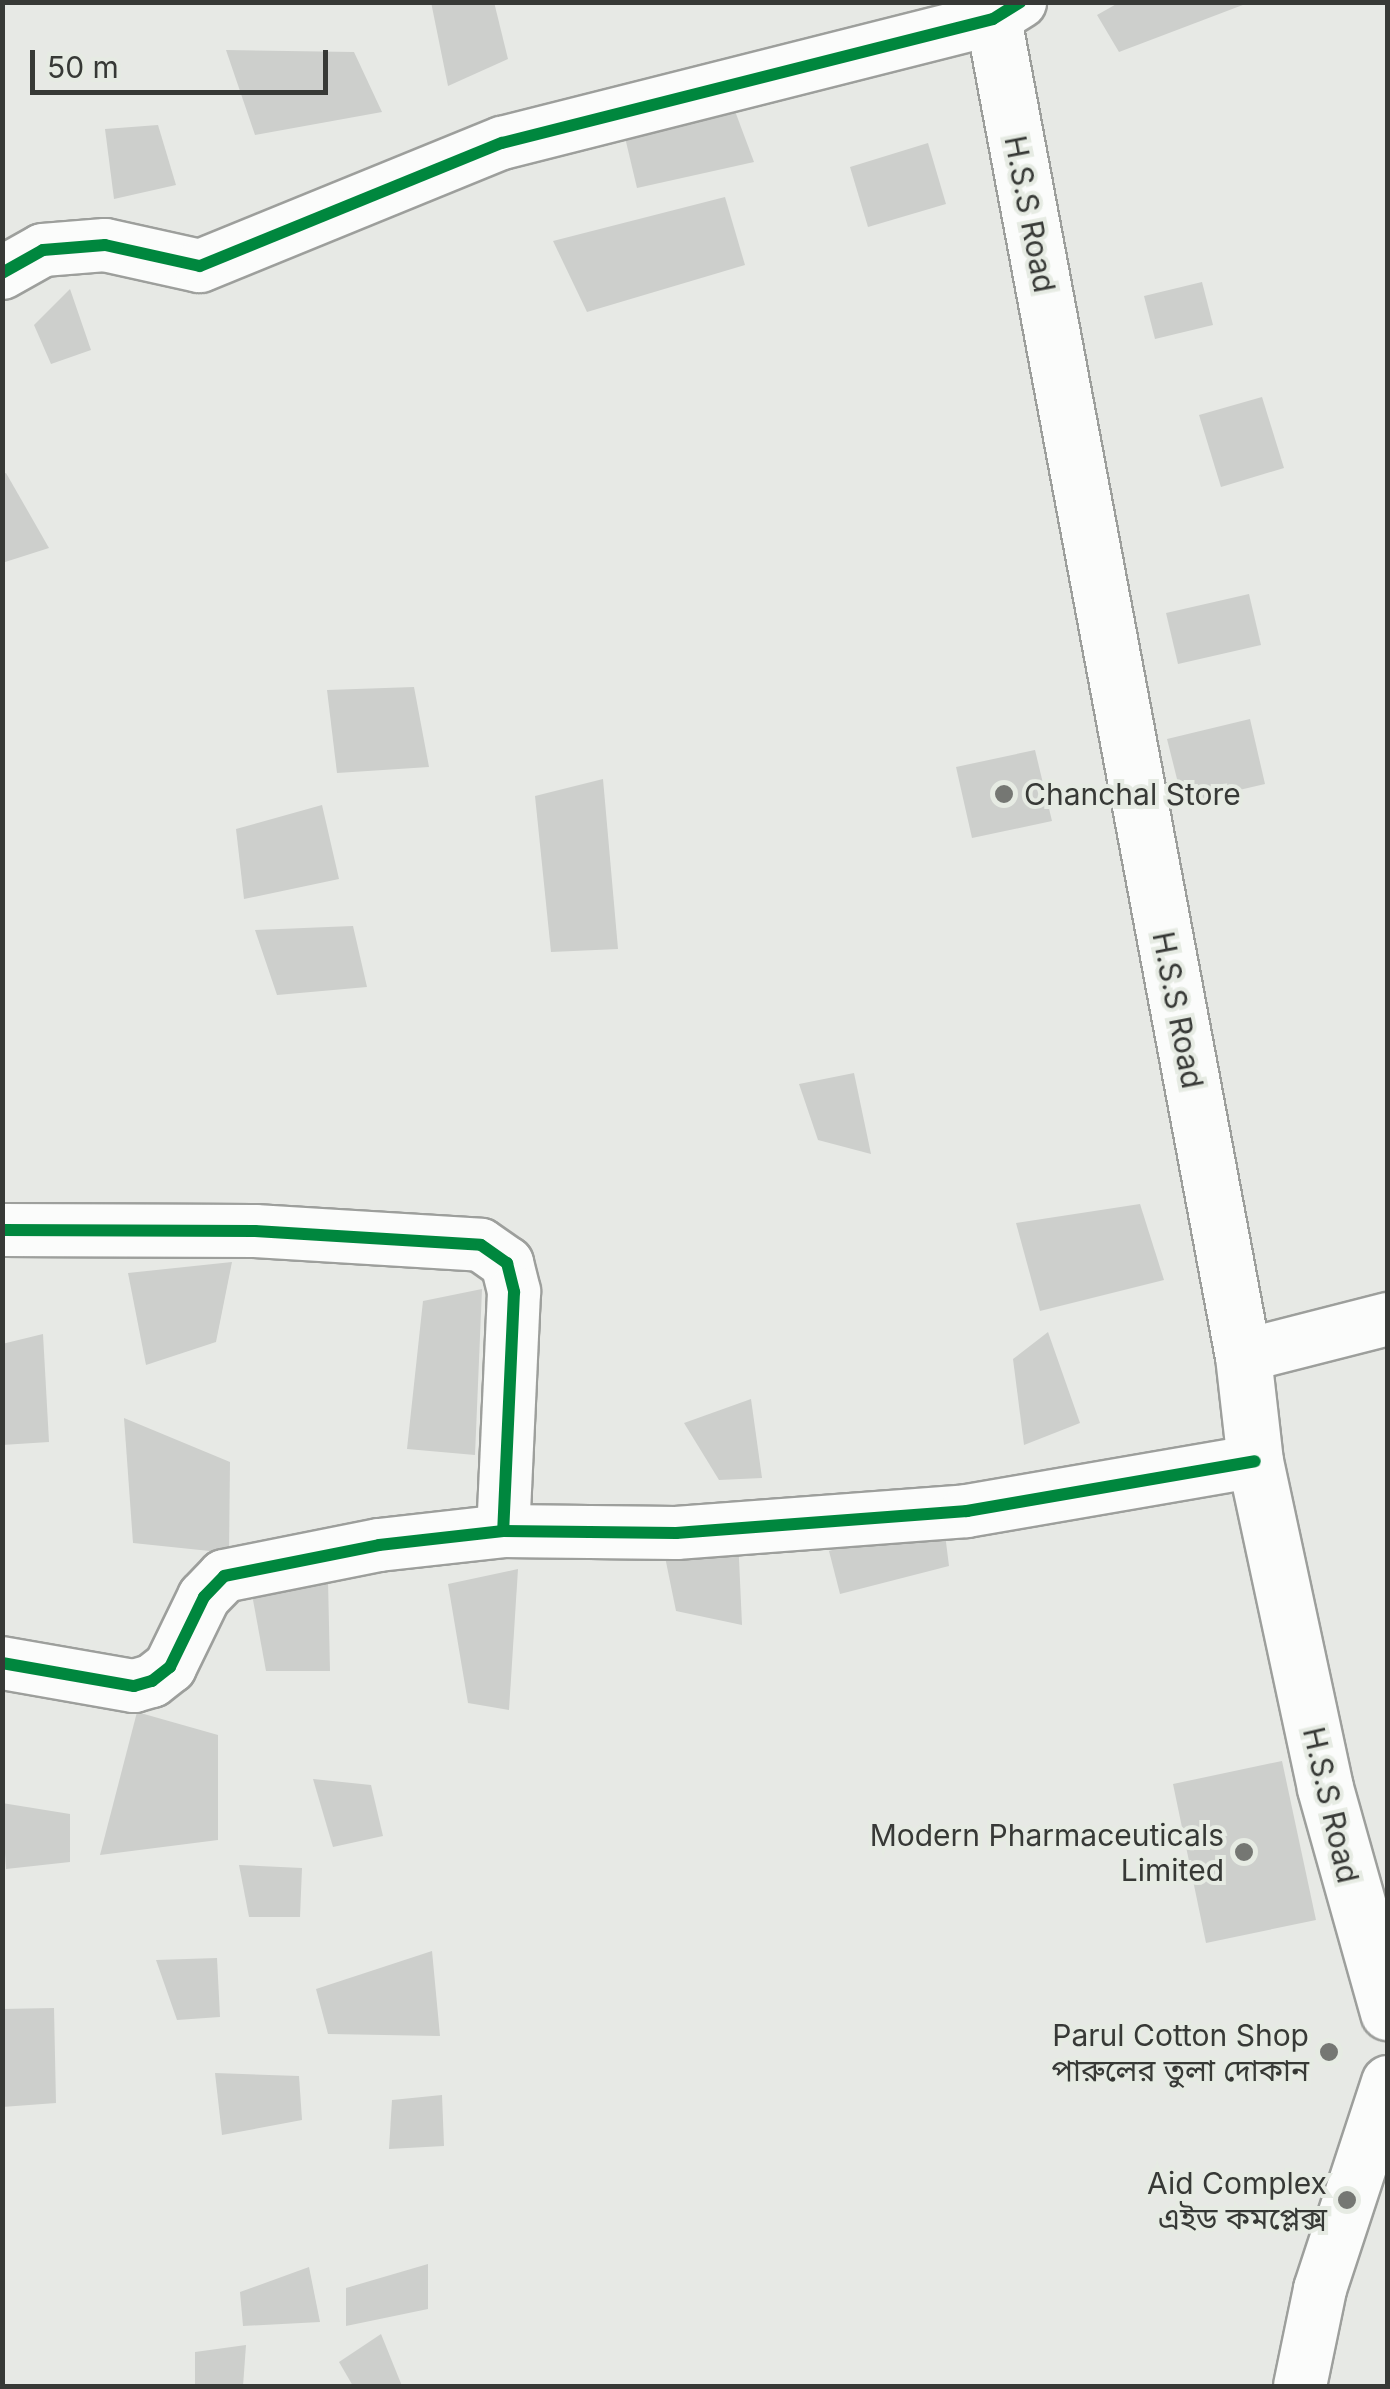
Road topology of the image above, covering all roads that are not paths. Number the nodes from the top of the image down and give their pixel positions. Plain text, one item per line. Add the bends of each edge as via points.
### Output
1 (1001, 8) edge
2 (2, 273) edge
3 (2, 1230) edge
4 (1388, 1319) edge
5 (1243, 1356) junction
6 (1255, 1461) junction
7 (504, 1532) junction
8 (2, 1663) edge
9 (1388, 2012) edge
10 (1388, 2082) edge
11 (1300, 2386) edge

1 - 2 street via 502,142 200,266 106,245 44,250
1 - 5 highway, H.S.S Road
3 - 7 street via 254,1231 481,1245 507,1263 514,1292
4 - 5 street
5 - 6 highway, H.S.S Road
6 - 7 street via 968,1511 676,1533
6 - 9 highway, H.S.S Road via 1325,1788
7 - 8 street via 379,1546 224,1576 204,1597 170,1667 134,1686
10 - 11 street via 1320,2289

